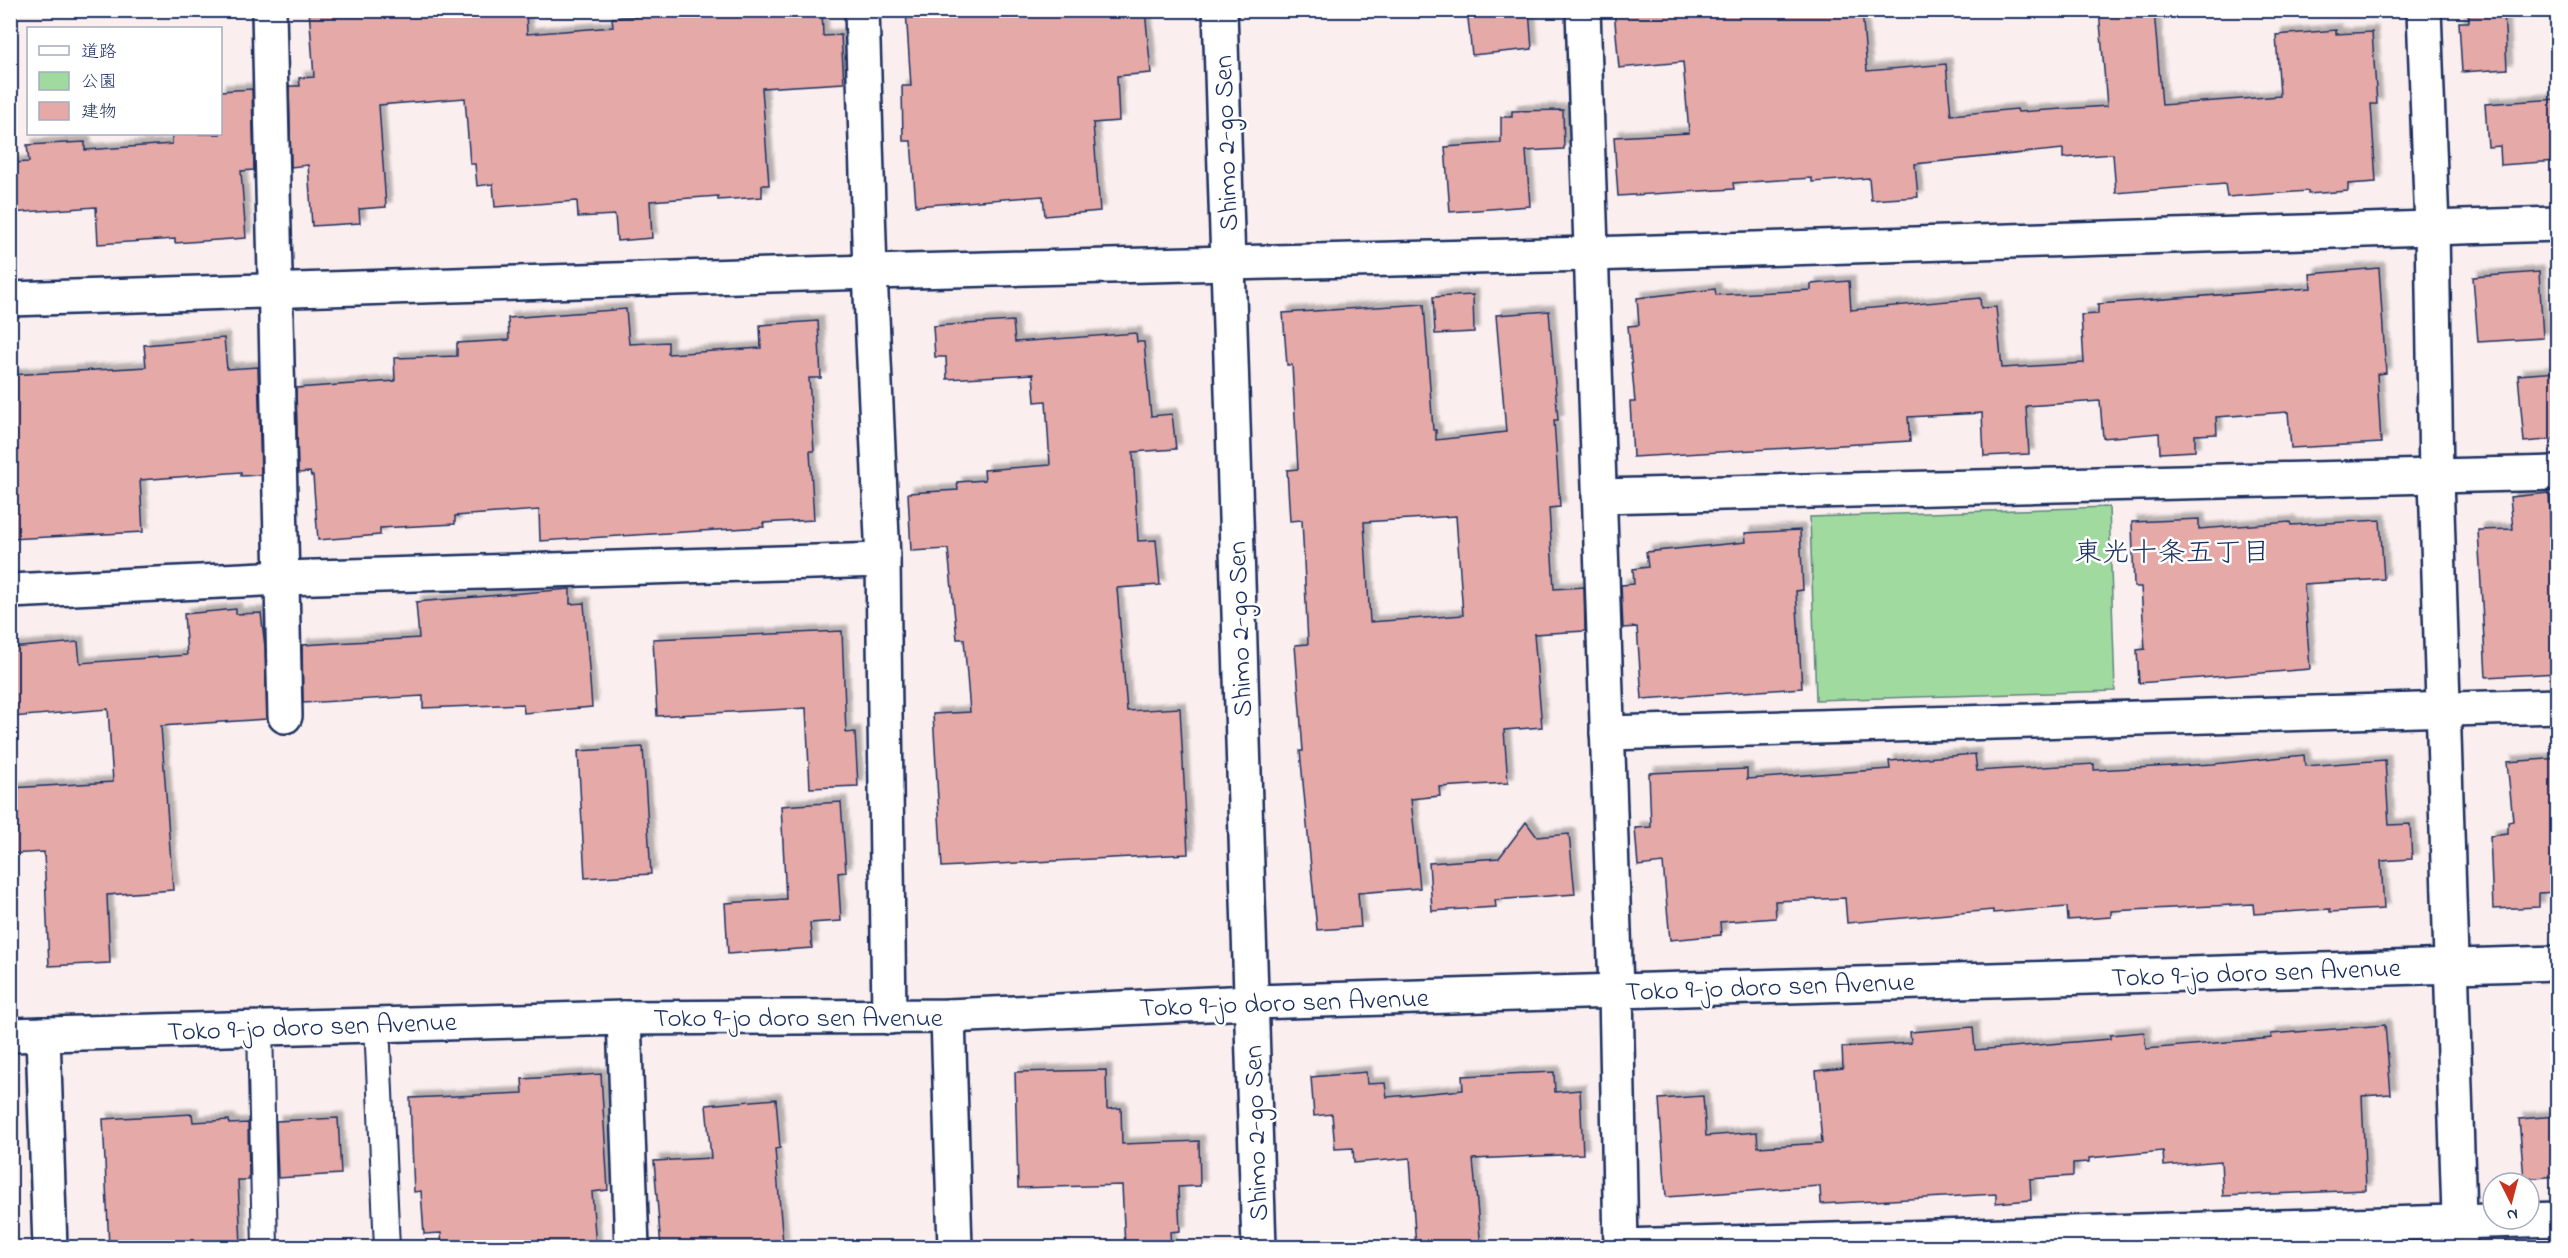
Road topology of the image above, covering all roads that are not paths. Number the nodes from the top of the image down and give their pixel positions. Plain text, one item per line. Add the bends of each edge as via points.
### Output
1 (269, 10) edge
2 (862, 10) edge
3 (1220, 10) edge
4 (1583, 10) edge
5 (2424, 10) edge
6 (2558, 225) edge
7 (2432, 228) junction
8 (1590, 255) junction
9 (1228, 262) junction
10 (870, 272) junction
11 (276, 292) junction
12 (10, 299) edge
13 (2558, 473) edge
14 (2436, 478) junction
15 (1599, 496) junction
16 (883, 560) junction
17 (283, 578) junction
18 (10, 591) edge
19 (2558, 706) edge
20 (2445, 710) junction
21 (285, 716) dead end
22 (1607, 733) junction
23 (2558, 963) edge
24 (2452, 967) junction
25 (1616, 990) junction
26 (1251, 1002) junction
27 (948, 1016) junction
28 (624, 1017) junction
29 (889, 1017) junction
30 (377, 1024) junction
31 (260, 1028) junction
32 (43, 1034) junction
33 (10, 1035) edge
34 (2558, 1220) edge
35 (2459, 1235) edge
36 (1621, 1247) edge
37 (50, 1248) edge
38 (265, 1248) edge
39 (387, 1248) edge
40 (632, 1248) edge
41 (955, 1248) edge
42 (1259, 1248) edge

1 - 11 street
2 - 10 street
3 - 9 street, Shimo 2-go Sen
4 - 8 street
5 - 7 street
6 - 7 street
7 - 8 street
7 - 14 street
8 - 9 street
8 - 15 street
9 - 10 street
9 - 26 street, Shimo 2-go Sen
10 - 11 street
10 - 16 street
11 - 12 street
11 - 17 street
13 - 14 street
14 - 15 street
14 - 20 street
15 - 22 street
16 - 17 street
16 - 29 street
17 - 18 street
17 - 21 street
19 - 20 street
20 - 22 street
20 - 24 street
22 - 25 street
23 - 24 street, Toko 9-jo doro sen Avenue
24 - 25 street, Toko 9-jo doro sen Avenue
24 - 35 street
25 - 26 street, Toko 9-jo doro sen Avenue
25 - 36 street
26 - 27 street, Toko 9-jo doro sen Avenue
26 - 42 street, Shimo 2-go Sen
27 - 29 street, Toko 9-jo doro sen Avenue
27 - 41 street
28 - 29 street, Toko 9-jo doro sen Avenue
28 - 30 street, Toko 9-jo doro sen Avenue
28 - 40 street
30 - 31 street, Toko 9-jo doro sen Avenue
30 - 39 lane
31 - 32 street, Toko 9-jo doro sen Avenue
31 - 38 lane
32 - 33 street, Toko 9-jo doro sen Avenue
32 - 37 street
34 - 35 street
35 - 36 street

